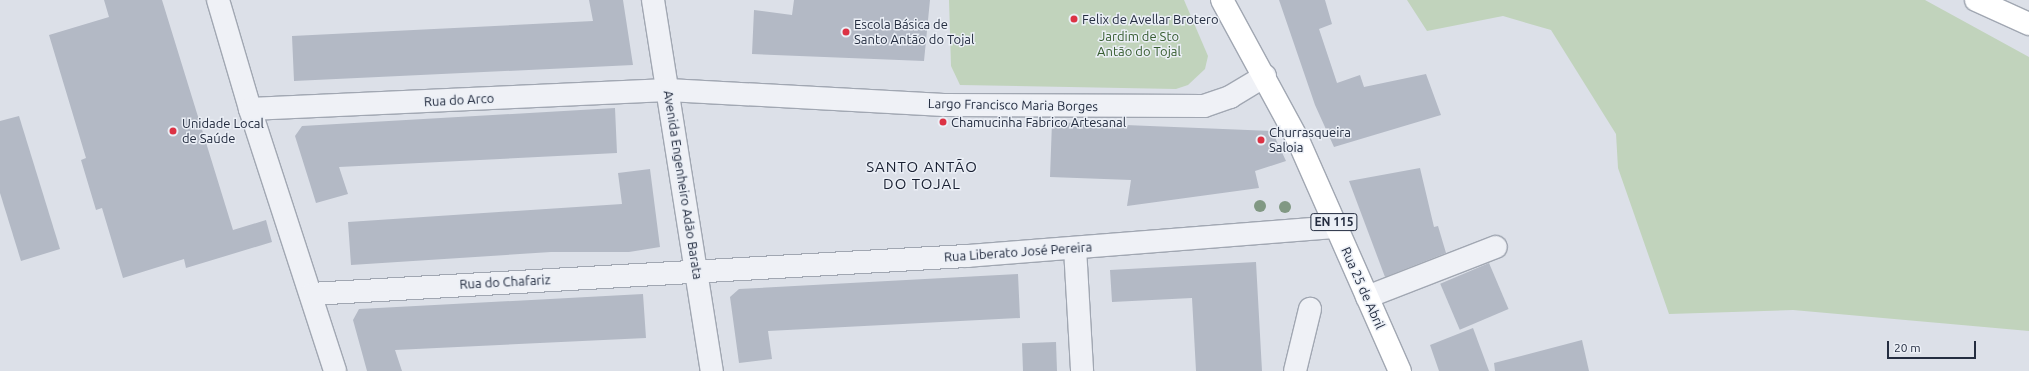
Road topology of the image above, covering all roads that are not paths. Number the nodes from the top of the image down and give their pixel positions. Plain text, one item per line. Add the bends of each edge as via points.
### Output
1 (218, 0) edge
2 (653, 0) edge
3 (1222, 0) edge
4 (1976, 0) edge
5 (2029, 24) edge
6 (1265, 76) junction
7 (668, 90) junction
8 (250, 109) junction
9 (1336, 227) junction
10 (1496, 247) dead end
11 (1075, 248) junction
12 (698, 270) junction
13 (311, 294) junction
14 (1367, 297) junction
15 (1310, 309) dead end
16 (335, 371) edge
17 (712, 371) edge
18 (1082, 371) edge
19 (1295, 371) edge
20 (1400, 371) edge

1 - 8 street
2 - 7 street, Avenida Engenheiro Adão Barata
3 - 6 main road, EN 115
4 - 5 main road
6 - 7 street, Largo Francisco Maria Borges via 1230,97 1204,106 944,105
6 - 9 main road, Rua 25 de Abril / EN 115
7 - 8 street, Rua do Arco
7 - 12 street, Avenida Engenheiro Adão Barata
8 - 13 street
9 - 11 street, Rua Liberato José Pereira
9 - 14 main road, Rua 25 de Abril / EN 115
10 - 14 street
11 - 12 street, Rua Liberato José Pereira
11 - 18 street
12 - 13 street, Rua do Chafariz
12 - 17 street, Avenida Engenheiro Adão Barata
13 - 16 street
14 - 20 main road, Rua 25 de Abril / EN 115
15 - 19 street

